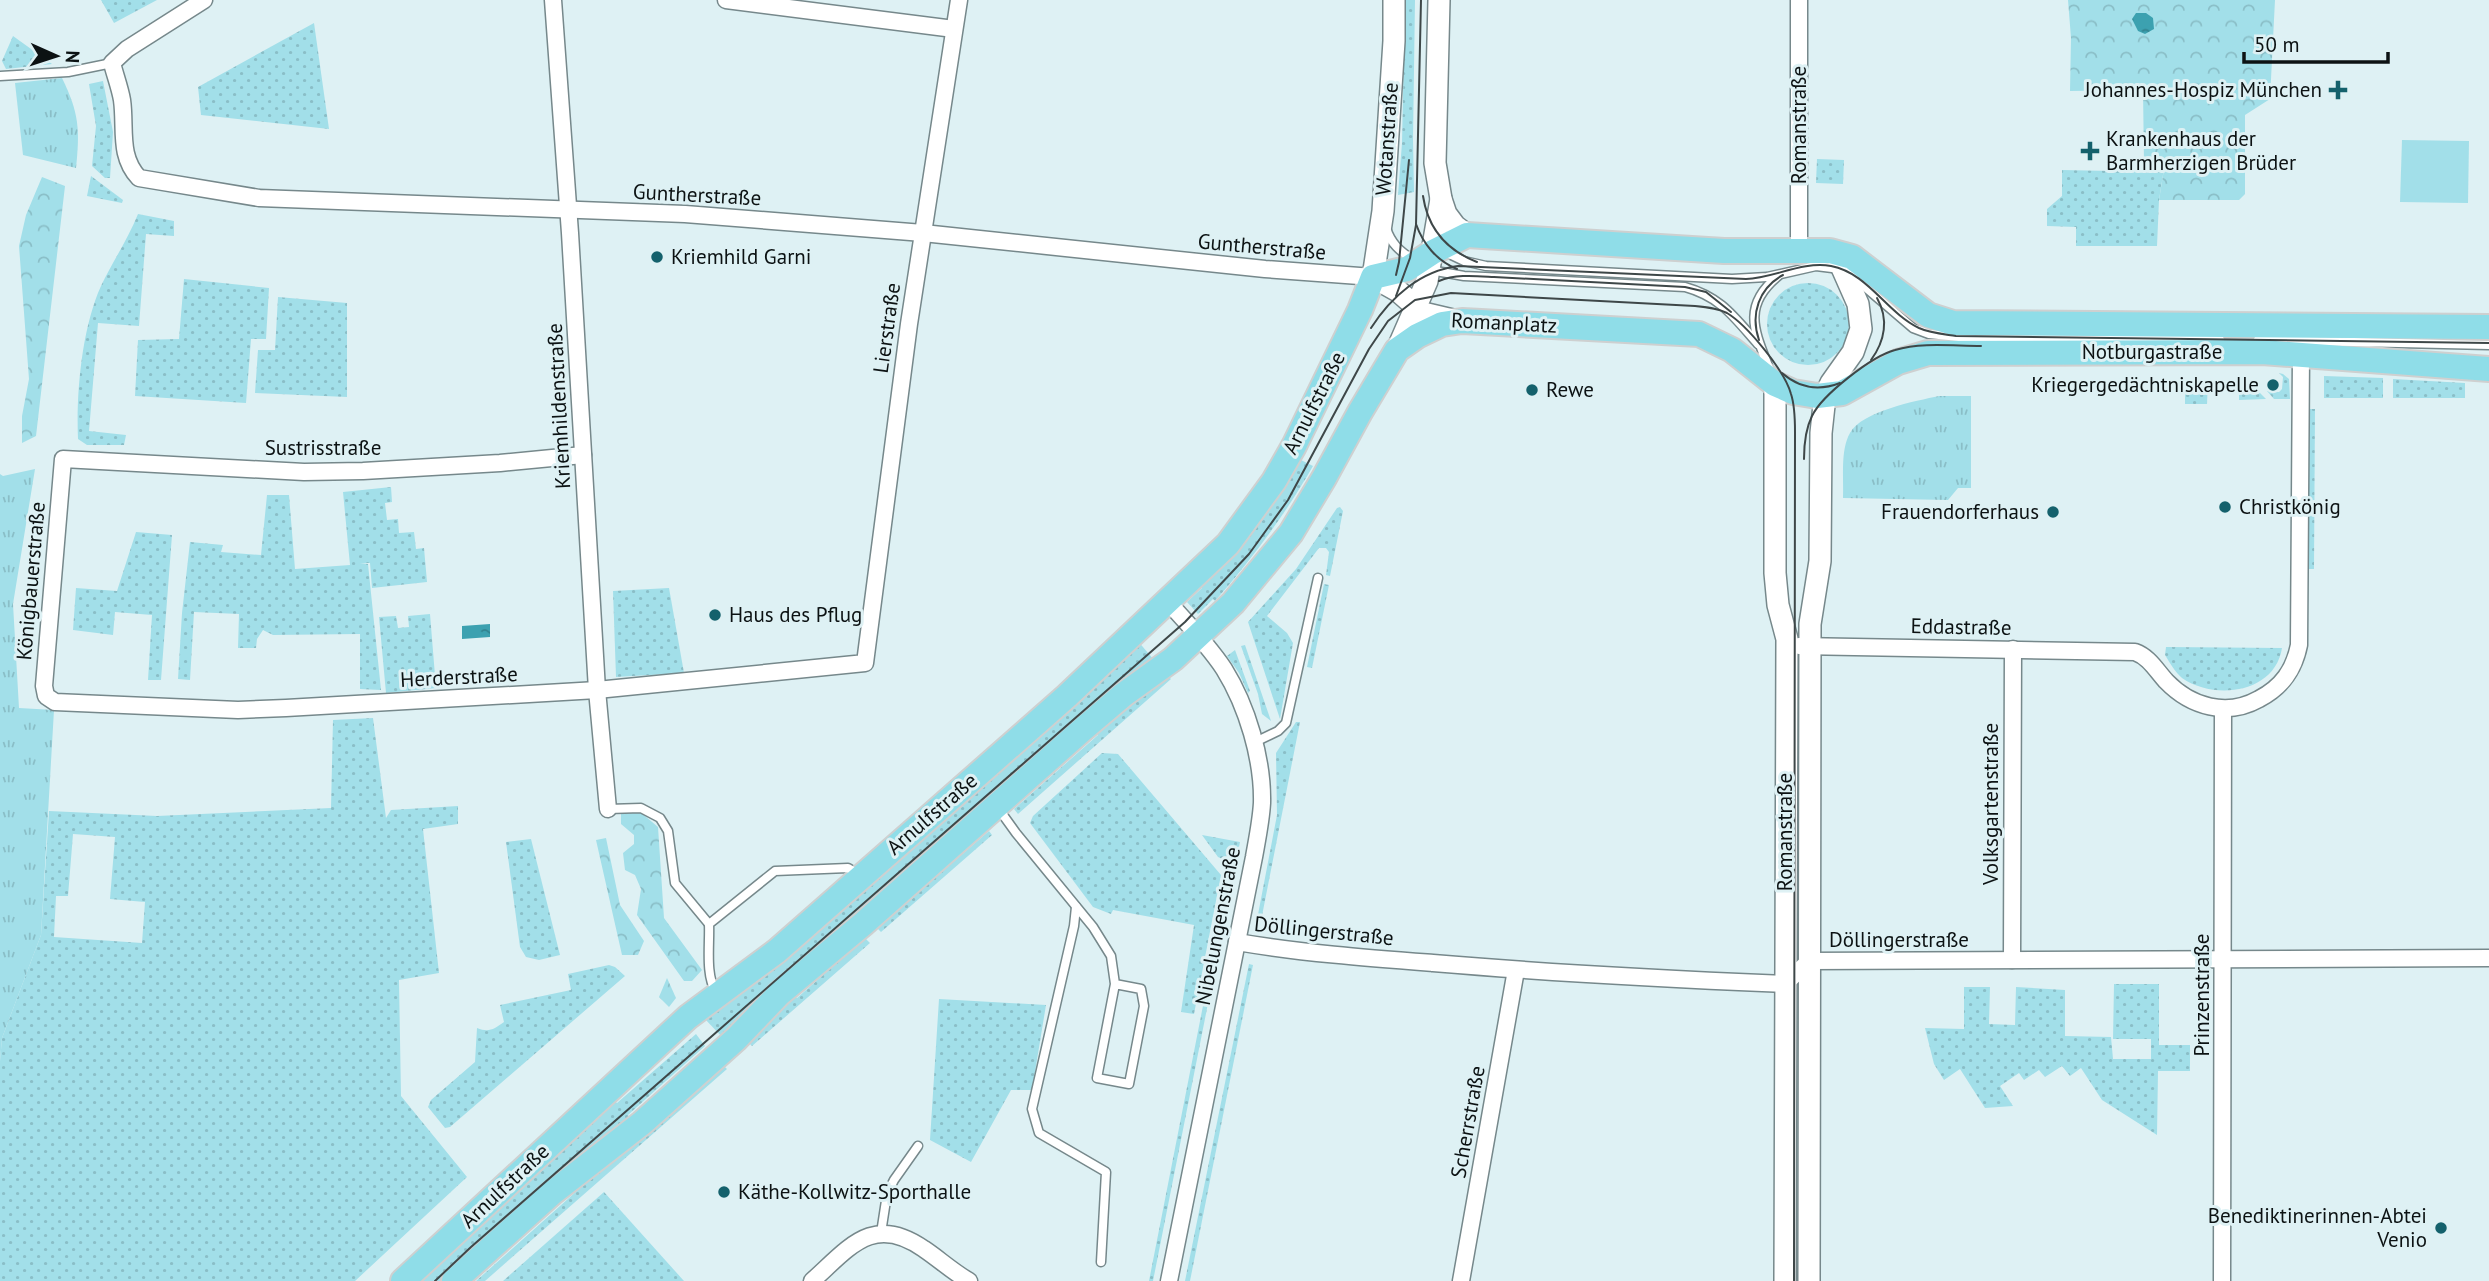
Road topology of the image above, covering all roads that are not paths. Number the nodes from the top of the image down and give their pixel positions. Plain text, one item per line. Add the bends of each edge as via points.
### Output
1 (204, 0) edge
2 (553, 0) edge
3 (726, 0) edge
4 (958, 0) edge
5 (1394, 0) edge
6 (1439, 0) edge
7 (1799, 0) edge
8 (954, 29) junction
9 (112, 63) junction
10 (0, 76) edge
11 (1441, 199) junction
12 (568, 209) junction
13 (1383, 211) junction
14 (923, 233) junction
15 (1467, 236) junction
16 (1799, 250) junction
17 (1431, 255) junction
18 (1847, 262) junction
19 (1783, 273) junction
20 (1464, 276) junction
21 (1373, 277) junction
22 (1419, 301) junction
23 (1928, 315) junction
24 (1462, 321) junction
25 (2489, 327) edge
26 (1956, 338) junction
27 (2231, 340) dead end
28 (2245, 340) dead end
29 (1758, 344) junction
30 (2489, 345) edge
31 (1397, 350) junction
32 (2301, 354) junction
33 (2489, 369) edge
34 (1775, 384) junction
35 (1825, 396) junction
36 (583, 455) junction
37 (63, 459) joint
38 (1318, 578) dead end
39 (1168, 602) junction
40 (1198, 636) junction
41 (1786, 646) junction
42 (1809, 646) junction
43 (2012, 649) junction
44 (865, 663) joint
45 (597, 690) junction
46 (55, 702) joint
47 (2223, 709) junction
48 (1253, 743) junction
49 (996, 805) junction
50 (608, 809) joint
51 (862, 876) junction
52 (1076, 907) junction
53 (709, 924) junction
54 (1237, 942) junction
55 (2489, 958) edge
56 (2222, 959) junction
57 (2011, 960) junction
58 (1809, 961) junction
59 (1516, 970) junction
60 (1115, 984) junction
61 (1785, 984) junction
62 (718, 995) junction
63 (918, 1146) dead end
64 (881, 1233) junction
65 (1101, 1262) dead end
66 (403, 1281) edge
67 (454, 1281) edge
68 (811, 1281) edge
69 (969, 1281) edge
70 (1169, 1281) edge
71 (1461, 1281) edge
72 (1785, 1281) edge
73 (1809, 1281) edge
74 (2222, 1281) edge

1 - 9 street
2 - 12 street, Kriemhildenstraße
3 - 8 street
4 - 8 street, Lierstraße
5 - 13 main road, Wotanstraße
6 - 11 main road via 1435,163
7 - 16 street, Romanstraße
8 - 14 street, Lierstraße
9 - 10 lane via 68,72
9 - 12 street, Guntherstraße via 122,100 124,153 139,178 259,198
11 - 15 main road via 1446,214
11 - 17 main road
12 - 14 street, Guntherstraße
12 - 36 street, Kriemhildenstraße
13 - 17 lane via 1397,248
13 - 21 main road, Wotanstraße
14 - 21 street, Guntherstraße
14 - 44 street, Lierstraße
15 - 16 main road via 1700,250
15 - 17 main road
16 - 18 main road
16 - 19 lane
17 - 19 lane via 1496,267 1741,279
17 - 20 lane
17 - 21 main road via 1397,273
17 - 22 main road, Arnulfstraße
18 - 19 lane
18 - 23 main road, Notburgastraße
18 - 26 lane via 1862,282 1913,328
18 - 35 main road via 1861,329 1853,352
19 - 29 lane via 1758,302 1754,323
20 - 22 lane via 1441,280
20 - 29 lane via 1703,292 1717,300
21 - 22 main road, Romanplatz
21 - 39 main road, Arnulfstraße via 1312,411 1274,481 1228,544
22 - 24 main road, Romanplatz via 1430,316
22 - 31 main road, Arnulfstraße
23 - 25 main road, Notburgastraße via 1944,322 1980,324
23 - 26 lane
24 - 31 main road, Arnulfstraße via 1442,324
24 - 34 main road, Romanplatz via 1699,334 1732,350
26 - 27 lane
28 - 30 lane
29 - 34 lane
31 - 40 main road, Arnulfstraße via 1291,533 1233,603
32 - 33 main road, Notburgastraße
32 - 35 main road, Notburgastraße via 1928,353 1898,362 1842,393
32 - 47 street via 2296,657 2282,683 2270,693
34 - 35 main road, Romanplatz
34 - 41 main road, Romanstraße via 1775,573
35 - 42 main road, Romanstraße via 1820,561
36 - 37 street, Sustrisstraße via 304,472
36 - 45 street, Kriemhildenstraße
37 - 46 street, Königbauerstraße via 44,686 46,696
38 - 48 lane via 1286,723
39 - 40 street, Nibelungenstraße
39 - 51 main road, Arnulfstraße
40 - 48 street, Nibelungenstraße via 1228,678
40 - 49 main road, Arnulfstraße
41 - 42 street, Eddastraße
41 - 61 main road, Romanstraße
42 - 43 street, Eddastraße
42 - 58 main road, Romanstraße
43 - 47 street, Eddastraße via 2135,652 2144,655 2176,690 2201,704
43 - 57 street, Volksgartenstraße
44 - 45 street, Herderstraße
45 - 46 street, Herderstraße via 238,710
45 - 50 street, Kriemhildenstraße
47 - 56 street, Prinzenstraße
48 - 54 street, Nibelungenstraße via 1262,805
49 - 52 lane
49 - 67 main road, Arnulfstraße via 779,993 736,1039 642,1123 552,1193
50 - 53 lane via 647,810 665,824 675,883
51 - 53 lane via 848,868 775,871
51 - 62 main road, Arnulfstraße
52 - 60 lane via 1111,956
52 - 65 lane via 1032,1109 1039,1133 1106,1172
53 - 62 lane via 712,986
54 - 59 street, Döllingerstraße
54 - 70 street, Nibelungenstraße
55 - 56 street, Döllingerstraße
56 - 57 street, Döllingerstraße
56 - 74 street, Prinzenstraße
57 - 58 street, Döllingerstraße
58 - 61 street, Döllingerstraße
58 - 73 main road, Romanstraße
59 - 61 street, Döllingerstraße
59 - 71 street, Scherrstraße
60 - 60 lane via 1097,1079 1129,1084 1144,1006 1141,989
61 - 72 main road, Romanstraße
62 - 66 main road, Arnulfstraße via 675,1029
63 - 64 lane via 887,1194
64 - 68 street via 855,1243
64 - 69 street via 909,1239

